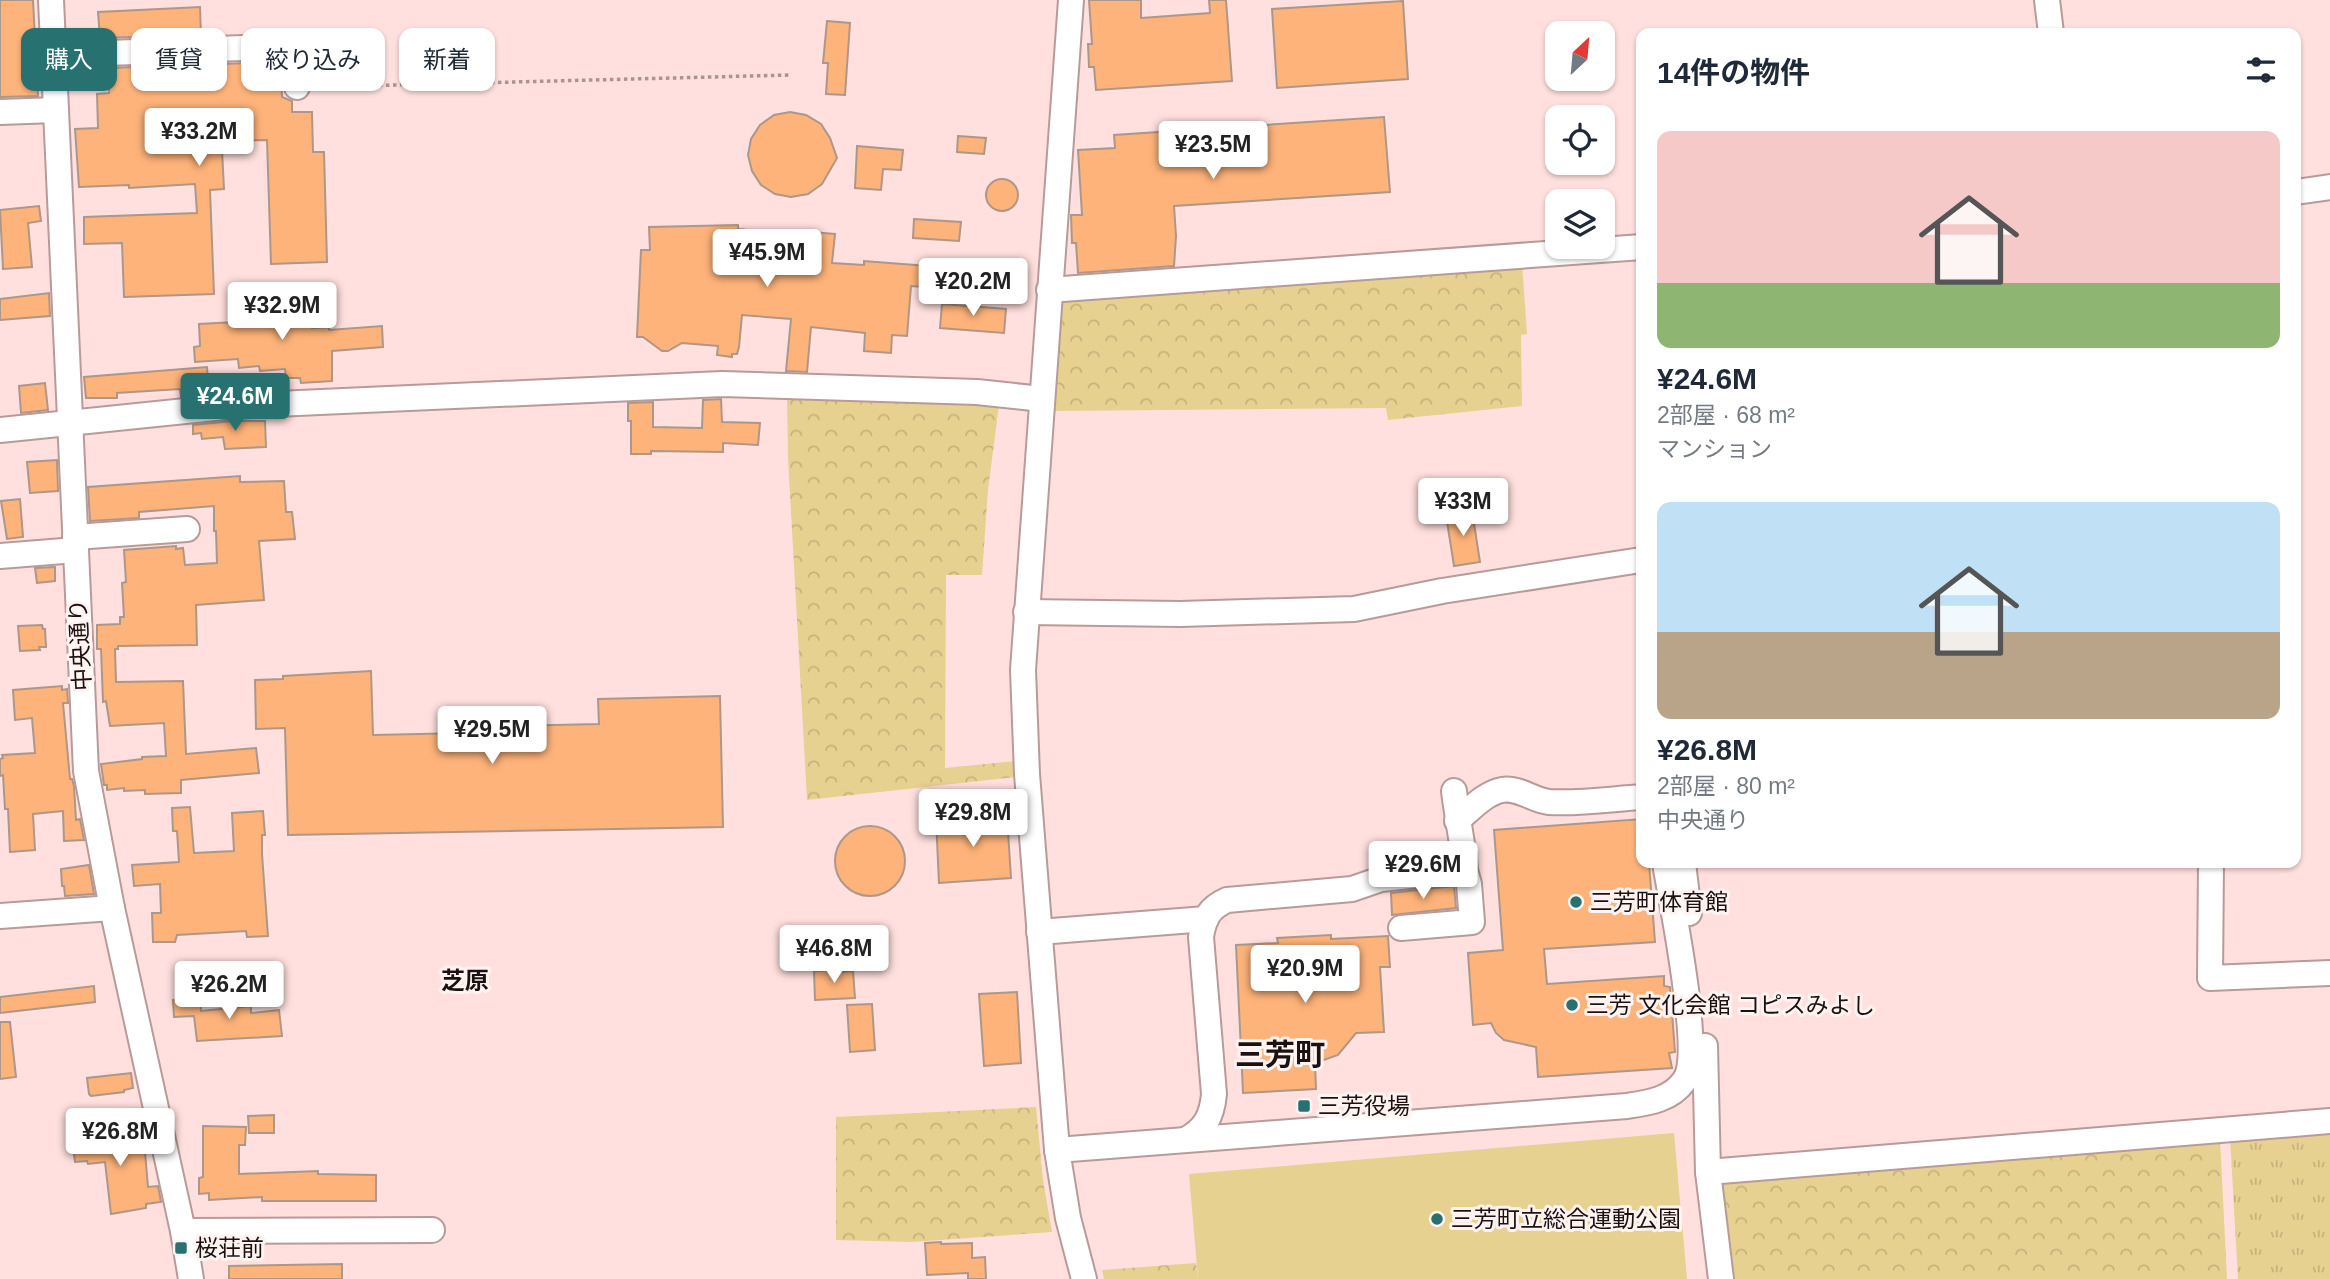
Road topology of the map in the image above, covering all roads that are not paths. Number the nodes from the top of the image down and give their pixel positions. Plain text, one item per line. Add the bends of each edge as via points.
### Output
1 (51, 0) edge
2 (1071, 0) edge
3 (2048, 0) edge
4 (53, 28) edge
5 (2051, 28) edge
6 (241, 48) edge
7 (117, 53) edge
8 (55, 91) edge
9 (56, 110) junction
10 (0, 112) edge
11 (2330, 187) edge
12 (2301, 191) edge
13 (1636, 247) edge
14 (1049, 290) junction
15 (1041, 399) junction
16 (70, 423) junction
17 (0, 430) edge
18 (187, 529) dead end
19 (76, 544) junction
20 (0, 556) edge
21 (1636, 561) edge
22 (1026, 612) junction
23 (1454, 791) dead end
24 (1636, 797) edge
25 (1457, 821) junction
26 (1666, 868) edge
27 (1684, 868) edge
28 (2211, 868) edge
29 (1465, 870) junction
30 (112, 908) junction
31 (0, 916) edge
32 (1206, 919) junction
33 (1401, 928) dead end
34 (1039, 932) junction
35 (2330, 973) edge
36 (2330, 1121) edge
37 (1185, 1140) junction
38 (1057, 1150) junction
39 (1708, 1172) junction
40 (432, 1230) dead end
41 (183, 1231) junction
42 (191, 1279) edge
43 (1084, 1279) edge
44 (1721, 1279) edge

1 - 4 street, 中央通り
2 - 14 street
3 - 5 street
6 - 7 street
8 - 9 street, 中央通り
9 - 10 street
9 - 16 street, 中央通り
11 - 12 street
13 - 14 street
14 - 15 street
15 - 16 street via 977,392 722,384 234,406
15 - 22 street
16 - 17 street
16 - 19 street, 中央通り
18 - 19 street
19 - 20 street
19 - 30 street, 中央通り via 86,771
21 - 22 street via 1354,609
22 - 34 street via 1027,774
23 - 25 street
24 - 25 street via 1561,802 1502,790
25 - 29 street
26 - 37 street via 1690,1040 1690,1070 1684,1083 1670,1094 1627,1107
27 - 39 street via 1704,1021
28 - 35 street via 2210,978
29 - 32 street via 1391,878 1352,889 1227,900 1215,905
29 - 33 street via 1472,922
30 - 31 street
30 - 41 street, 中央通り
32 - 34 street
32 - 37 street via 1202,957 1213,1108 1198,1134
34 - 38 street
36 - 39 street
37 - 38 street
38 - 43 street
39 - 44 street
40 - 41 street
41 - 42 street, 中央通り

